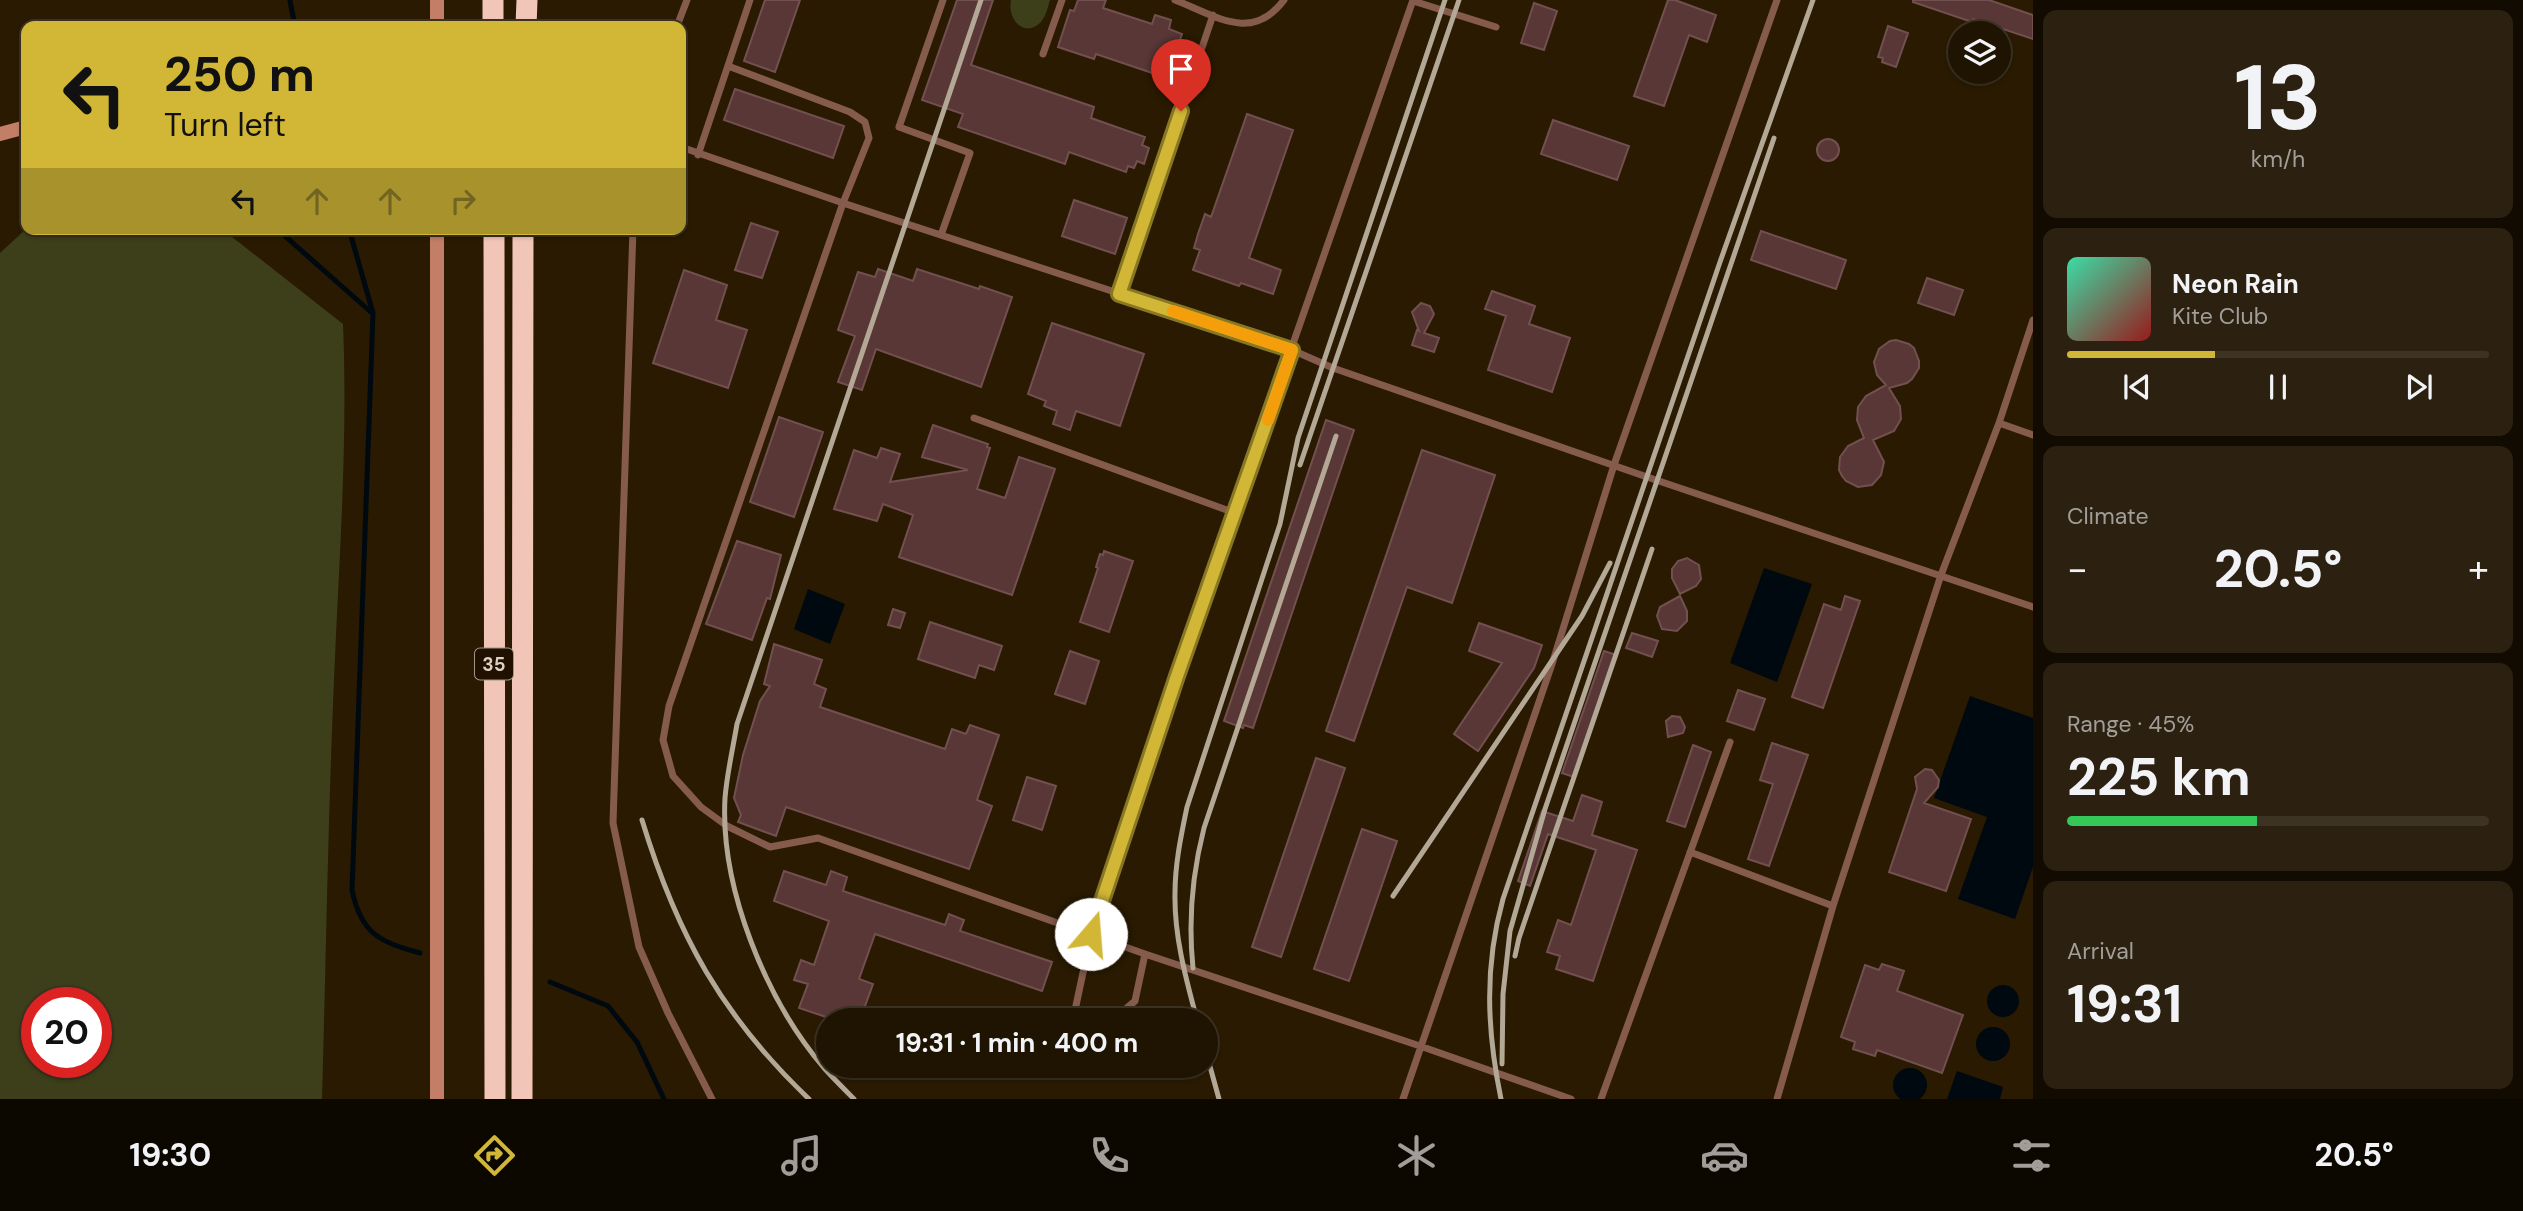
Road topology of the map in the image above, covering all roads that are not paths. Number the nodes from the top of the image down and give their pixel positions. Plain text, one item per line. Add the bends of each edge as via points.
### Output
1 (437, 0) edge
2 (493, 0) edge
3 (527, 0) edge
4 (687, 0) edge
5 (750, 0) edge
6 (943, 0) edge
7 (1062, 0) edge
8 (1175, 0) edge
9 (1284, 0) edge
10 (1413, 0) edge
11 (1777, 0) edge
12 (1213, 15) junction
13 (437, 21) edge
14 (493, 21) edge
15 (526, 21) edge
16 (679, 21) edge
17 (1496, 27) dead end
18 (1043, 54) dead end
19 (728, 66) junction
20 (21, 128) edge
21 (0, 134) edge
22 (686, 149) edge
23 (698, 155) junction
24 (843, 203) junction
25 (437, 235) edge
26 (494, 235) edge
27 (523, 235) edge
28 (633, 235) edge
29 (941, 235) junction
30 (1119, 294) junction
31 (2033, 320) edge
32 (1292, 350) junction
33 (974, 418) dead end
34 (1999, 423) junction
35 (2033, 435) edge
36 (1614, 465) junction
37 (1235, 513) junction
38 (1941, 575) junction
39 (2033, 607) edge
40 (1730, 742) dead end
41 (1690, 852) junction
42 (1833, 906) junction
43 (1091, 934) junction
44 (1145, 954) junction
45 (1075, 1008) edge
46 (1127, 1008) edge
47 (1420, 1046) junction
48 (437, 1099) edge
49 (495, 1099) edge
50 (522, 1099) edge
51 (712, 1099) edge
52 (1403, 1099) edge
53 (1571, 1099) edge
54 (1601, 1099) edge
55 (1777, 1099) edge

1 - 13 street
2 - 14 highway
3 - 15 highway
4 - 16 lane
5 - 19 lane
6 - 29 lane via 899,127 970,153
7 - 18 lane
8 - 12 lane
9 - 12 lane via 1262,22 1244,25
10 - 17 lane
10 - 32 lane
11 - 36 lane
12 - 30 lane
19 - 23 lane
19 - 24 lane via 850,112 865,122 869,138
20 - 21 street
22 - 23 lane
23 - 24 lane
24 - 29 lane
24 - 43 lane via 669,706 663,740 673,776 727,826 770,847 818,838
25 - 48 street
26 - 49 highway, 35
27 - 50 highway, 35
28 - 51 lane via 613,823 639,947
29 - 30 lane
30 - 32 lane
31 - 34 lane
32 - 36 lane
32 - 37 lane
33 - 37 lane
34 - 35 lane
34 - 38 lane
36 - 38 lane
36 - 47 lane via 1553,661
37 - 43 lane
38 - 39 lane
38 - 42 lane
40 - 41 lane
41 - 42 lane
41 - 54 lane
42 - 55 lane
43 - 44 lane
43 - 45 lane
44 - 46 lane via 1135,1001
44 - 47 lane
47 - 52 lane
47 - 53 lane

